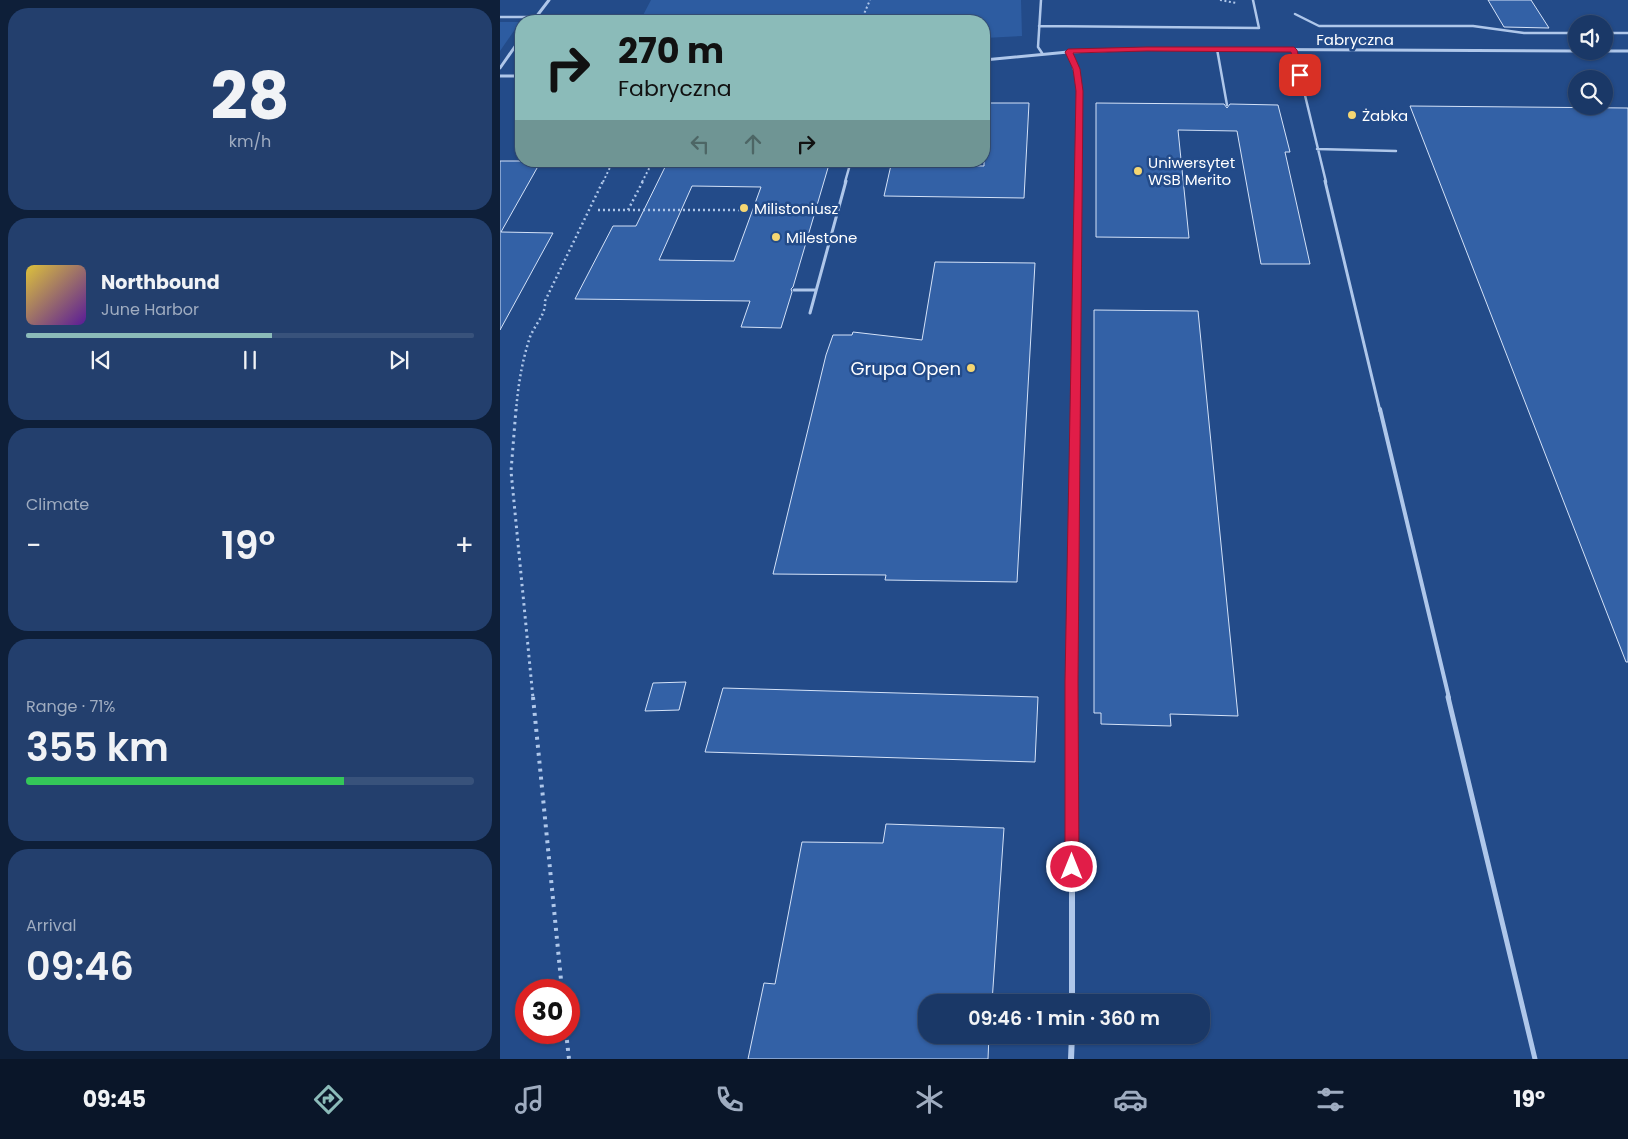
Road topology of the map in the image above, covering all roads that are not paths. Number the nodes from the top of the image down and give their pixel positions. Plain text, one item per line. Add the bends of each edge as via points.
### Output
1 (550, 0) edge
2 (1041, 0) edge
3 (1253, 0) edge
4 (1295, 14) dead end
5 (539, 15) edge
6 (500, 17) edge
7 (515, 17) edge
8 (1039, 26) junction
9 (1568, 33) edge
10 (1613, 33) edge
11 (1628, 33) edge
12 (515, 47) edge
13 (1217, 49) junction
14 (1294, 50) junction
15 (1568, 51) edge
16 (1613, 51) edge
17 (1628, 51) edge
18 (1068, 52) junction
19 (1042, 53) junction
20 (990, 59) edge
21 (500, 68) edge
22 (500, 76) edge
23 (515, 76) edge
24 (1227, 105) dead end
25 (1317, 149) junction
26 (1396, 151) dead end
27 (849, 167) edge
28 (794, 290) dead end
29 (816, 290) junction
30 (810, 313) dead end
31 (1072, 994) edge
32 (1072, 1044) edge
33 (1072, 1059) edge
34 (1535, 1059) edge

1 - 5 street
2 - 8 lane
3 - 8 lane via 1259,28
4 - 9 lane via 1319,26 1473,26 1524,33
6 - 7 lane
8 - 19 lane via 1038,46
10 - 11 lane
12 - 21 street
13 - 14 street, Fabryczna
13 - 18 street, Fabryczna
13 - 24 lane
14 - 15 street, Fabryczna
14 - 25 lane
16 - 17 street
18 - 19 street, Fabryczna
18 - 31 street via 1076,69 1080,91 1072,681
19 - 20 street, Fabryczna
22 - 23 street
25 - 26 lane
25 - 34 lane
27 - 29 lane
28 - 29 lane
29 - 30 lane
32 - 33 street

